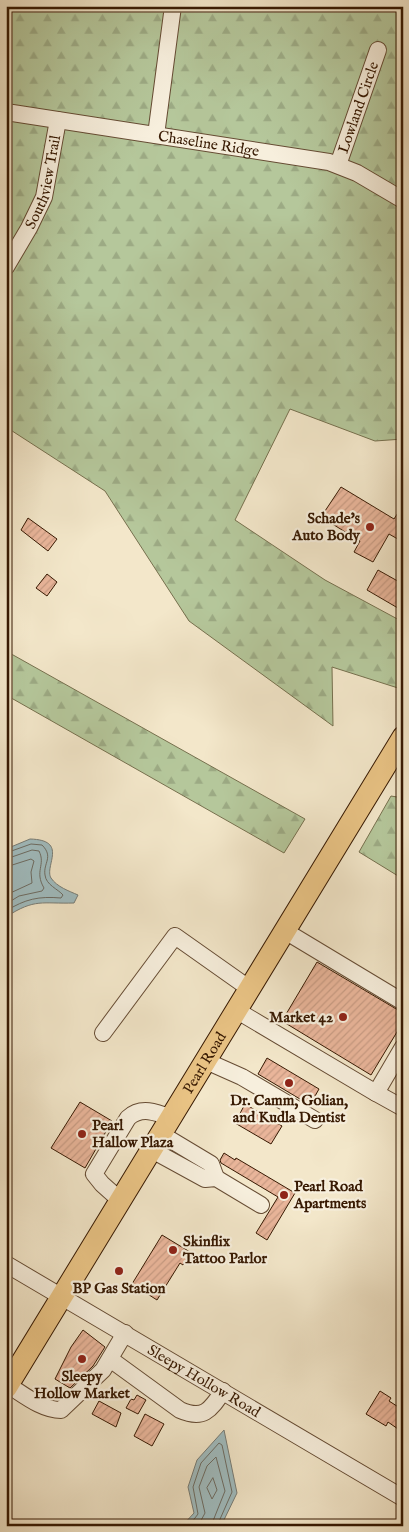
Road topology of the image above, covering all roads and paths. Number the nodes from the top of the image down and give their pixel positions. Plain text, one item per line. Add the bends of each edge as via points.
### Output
1 (174, 6) edge
2 (378, 50) dead end
3 (6, 112) edge
4 (58, 120) junction
5 (156, 135) junction
6 (338, 165) junction
7 (403, 200) edge
8 (6, 267) edge
9 (403, 737) edge
10 (285, 931) junction
11 (250, 989) junction
12 (403, 1002) edge
13 (236, 1010) junction
14 (103, 1033) dead end
15 (403, 1048) edge
16 (206, 1061) junction
17 (376, 1093) junction
18 (403, 1108) edge
19 (315, 1120) dead end
20 (161, 1134) junction
21 (121, 1201) junction
22 (262, 1205) dead end
23 (6, 1264) edge
24 (62, 1297) junction
25 (125, 1334) junction
26 (110, 1359) junction
27 (7, 1387) edge
28 (223, 1391) junction
29 (403, 1498) edge

1 - 5 street
2 - 6 street, Lowland Circle
3 - 4 street, Chaseline Ridge
4 - 5 street, Chaseline Ridge
4 - 8 street, Southview Trail via 44,197
5 - 6 street, Chaseline Ridge
6 - 7 street, Chaseline Ridge
9 - 10 main road, Pearl Road
10 - 11 main road, Pearl Road
10 - 12 street
11 - 13 main road, Pearl Road
11 - 14 street via 174,936
13 - 16 main road, Pearl Road
13 - 17 street
15 - 17 street
16 - 19 street via 242,1077
16 - 20 main road, Pearl Road
17 - 18 street
20 - 21 main road, Pearl Road
20 - 21 street via 152,1111 135,1112 128,1118 94,1174
20 - 22 street via 211,1164 216,1178
21 - 24 main road, Pearl Road
23 - 24 street, Sleepy Hollow Road
24 - 25 street, Sleepy Hollow Road
24 - 27 main road, Pearl Road
25 - 26 street
25 - 28 street, Sleepy Hollow Road
26 - 27 street via 61,1410 52,1410
26 - 28 street via 190,1414 208,1411
28 - 29 street, Sleepy Hollow Road

